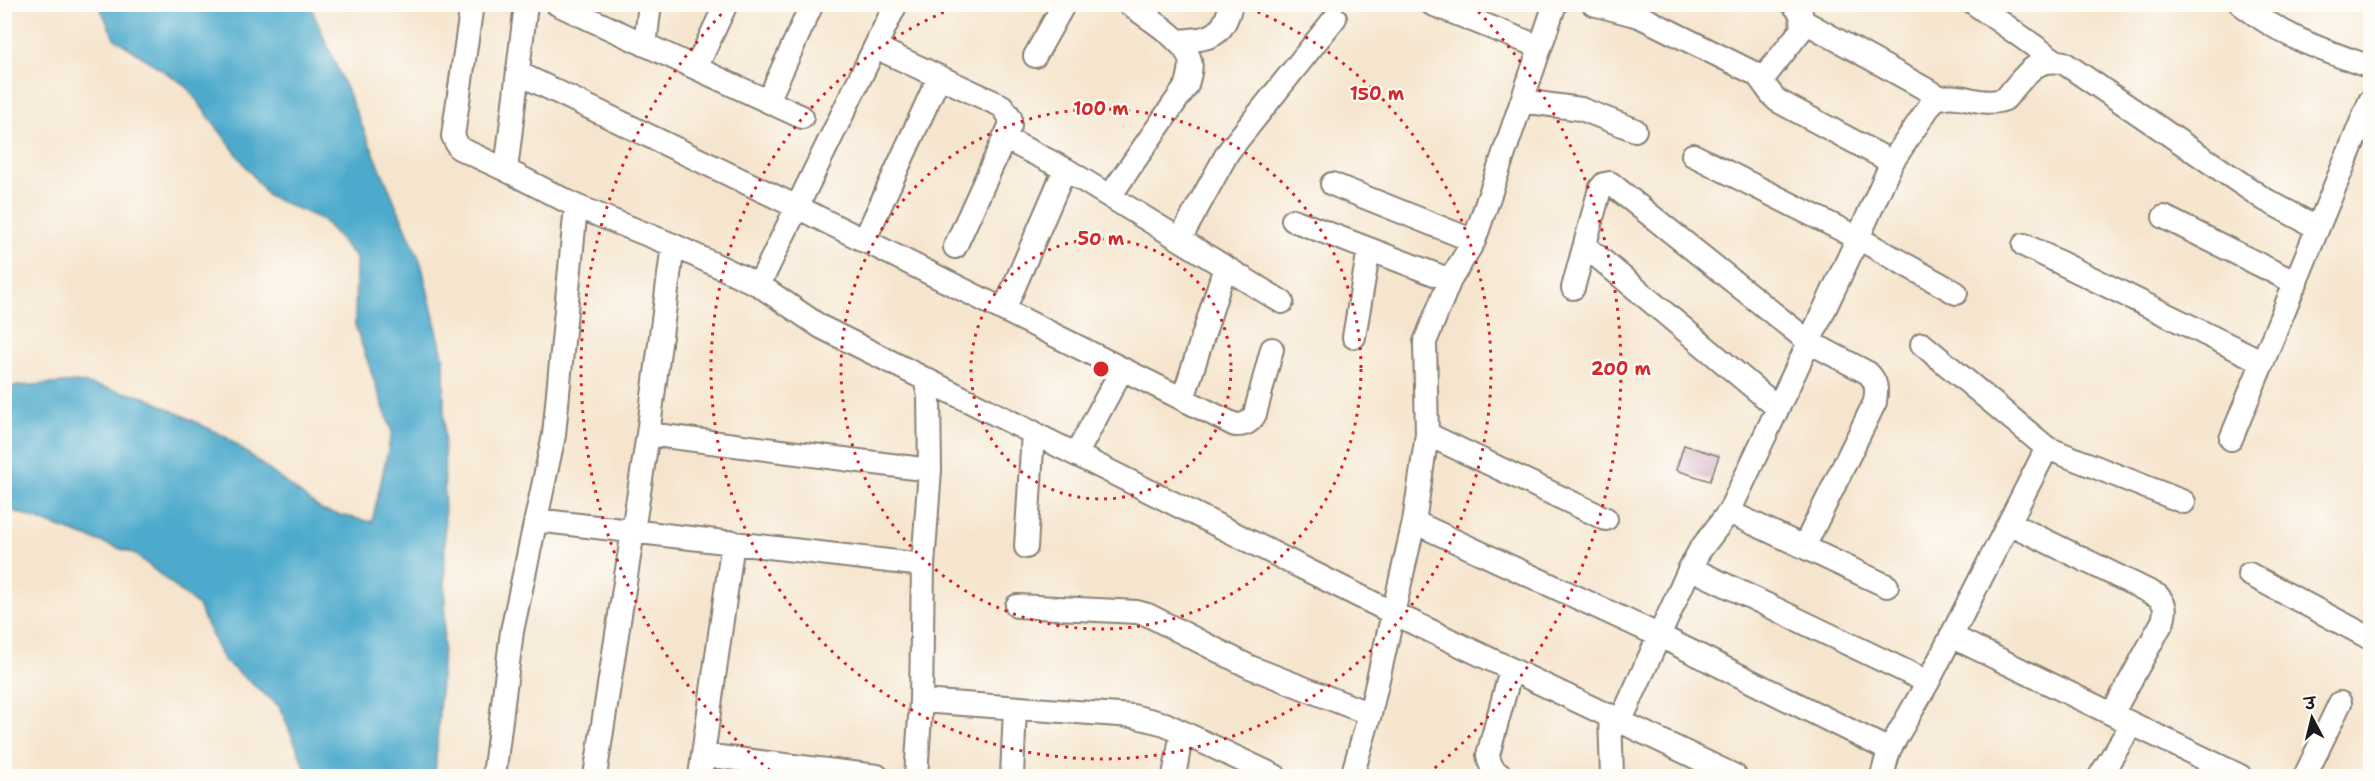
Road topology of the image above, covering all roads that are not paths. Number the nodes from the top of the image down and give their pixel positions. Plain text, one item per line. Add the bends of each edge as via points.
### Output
1 (472, 4) edge
2 (526, 4) edge
3 (650, 4) edge
4 (726, 4) edge
5 (812, 4) edge
6 (896, 4) edge
7 (1064, 4) edge
8 (1129, 4) edge
9 (1231, 4) edge
10 (1432, 4) edge
11 (1555, 4) edge
12 (1593, 4) edge
13 (1975, 4) edge
14 (2241, 4) edge
15 (563, 6) edge
16 (1642, 10) edge
17 (1798, 13) edge
18 (1335, 18) dead end
19 (1177, 41) junction
20 (645, 45) junction
21 (875, 47) junction
22 (1540, 47) junction
23 (1035, 56) dead end
24 (2054, 60) junction
25 (2370, 67) edge
26 (696, 68) junction
27 (518, 73) junction
28 (939, 77) junction
29 (1762, 80) junction
30 (1941, 97) junction
31 (768, 101) junction
32 (1522, 101) junction
33 (2370, 101) edge
34 (802, 117) dead end
35 (1635, 130) dead end
36 (1004, 138) junction
37 (1693, 155) dead end
38 (1892, 162) junction
39 (1065, 169) junction
40 (506, 170) junction
41 (1332, 184) dead end
42 (1110, 196) junction
43 (576, 206) junction
44 (797, 207) junction
45 (2164, 217) dead end
46 (1293, 220) dead end
47 (2318, 228) junction
48 (1858, 238) junction
49 (1180, 239) junction
50 (864, 241) junction
51 (1474, 241) junction
52 (673, 245) junction
53 (2024, 245) dead end
54 (1585, 246) junction
55 (955, 247) dead end
56 (1369, 249) junction
57 (1225, 267) junction
58 (1450, 280) junction
59 (2296, 283) junction
60 (759, 285) junction
61 (1573, 288) dead end
62 (1956, 293) dead end
63 (1282, 302) dead end
64 (1004, 310) junction
65 (1354, 337) dead end
66 (1809, 342) junction
67 (1922, 344) dead end
68 (1272, 349) dead end
69 (2263, 362) junction
70 (1122, 369) junction
71 (928, 392) junction
72 (1183, 399) junction
73 (1778, 408) junction
74 (1033, 432) junction
75 (648, 434) junction
76 (1427, 434) junction
77 (2231, 439) dead end
78 (2047, 448) junction
79 (1077, 453) junction
80 (930, 470) junction
81 (2184, 502) dead end
82 (1729, 512) junction
83 (1606, 519) dead end
84 (536, 520) junction
85 (1414, 522) junction
86 (2009, 522) junction
87 (632, 531) junction
88 (733, 542) junction
89 (1026, 547) dead end
90 (1804, 547) junction
91 (923, 565) junction
92 (1690, 568) junction
93 (2249, 574) dead end
94 (1887, 586) dead end
95 (1017, 606) dead end
96 (1393, 613) junction
97 (1658, 635) junction
98 (1951, 636) junction
99 (2370, 638) edge
100 (1511, 670) junction
101 (1928, 682) junction
102 (921, 701) junction
103 (2340, 703) dead end
104 (1015, 708) junction
105 (1370, 714) junction
106 (2112, 714) junction
107 (1616, 718) junction
108 (2132, 724) junction
109 (1182, 732) junction
110 (1889, 750) junction
111 (702, 766) edge
112 (494, 777) edge
113 (595, 777) edge
114 (877, 777) edge
115 (916, 777) edge
116 (1012, 777) edge
117 (1174, 777) edge
118 (1275, 777) edge
119 (1352, 777) edge
120 (1502, 777) edge
121 (1612, 777) edge
122 (1735, 777) edge
123 (1882, 777) edge
124 (2100, 777) edge
125 (2240, 777) edge
126 (2305, 777) edge

1 - 40 street via 453,136 459,148
2 - 27 street
3 - 20 street
4 - 26 street
5 - 31 street
6 - 21 street
7 - 23 street
8 - 19 street
9 - 19 street via 1218,33 1206,39
10 - 22 street
11 - 22 street
12 - 16 street
13 - 24 street
14 - 25 street via 2289,37
15 - 20 street
16 - 29 street
17 - 29 street via 1802,30
17 - 30 street
18 - 49 street via 1228,152
19 - 42 street via 1190,59 1187,85
20 - 26 street
21 - 28 street
21 - 44 street
22 - 32 street
24 - 30 street via 2036,65 1998,102
24 - 47 street via 2064,63 2264,199
26 - 31 street
27 - 40 street
27 - 44 street
28 - 36 street via 1008,111 1010,126
28 - 50 street
29 - 38 street via 1778,101
30 - 38 street via 1933,101
31 - 34 street
32 - 35 street via 1581,109
32 - 51 street
33 - 47 street
36 - 39 street
36 - 55 street
37 - 48 street
38 - 48 street
39 - 42 street
39 - 64 street
40 - 43 street
41 - 51 street
42 - 49 street
43 - 52 street
43 - 84 street via 554,435
44 - 50 street
44 - 60 street
45 - 59 street
46 - 56 street
47 - 59 street
48 - 62 street
48 - 66 street
49 - 57 street
50 - 64 street
51 - 58 street
52 - 60 street
52 - 75 street
53 - 69 street
54 - 61 street
54 - 66 street via 1600,189 1610,183
54 - 73 street
56 - 58 street
56 - 65 street
57 - 63 street
57 - 72 street
58 - 76 street via 1425,342
59 - 69 street
60 - 71 street
64 - 70 street
66 - 73 street
66 - 90 street via 1868,373 1877,389 1875,402
67 - 78 street
68 - 72 street via 1251,422 1235,425
69 - 77 street
70 - 72 street
70 - 79 street
71 - 74 street
71 - 80 street
73 - 82 street
74 - 79 street
74 - 89 street
75 - 80 street
75 - 87 street
76 - 83 street
76 - 85 street
78 - 81 street
78 - 86 street
79 - 96 street
80 - 91 street
82 - 90 street
82 - 92 street
84 - 87 street
84 - 112 street via 512,631
85 - 96 street
85 - 97 street
86 - 98 street
86 - 106 street via 2164,602 2163,621
87 - 88 street
87 - 113 street
88 - 91 street
88 - 111 street
90 - 94 street
91 - 102 street
92 - 97 street
92 - 101 street
93 - 99 street
95 - 105 street via 1148,615 1250,667
96 - 100 street
96 - 105 street
97 - 107 street
97 - 110 street
98 - 101 street
98 - 106 street
100 - 107 street
100 - 120 street via 1488,755 1490,764
101 - 110 street
102 - 104 street
102 - 115 street
103 - 126 street
104 - 109 street via 1133,716
104 - 116 street
105 - 119 street
106 - 108 street
107 - 121 street
107 - 122 street
108 - 124 street
108 - 125 street
109 - 117 street
109 - 118 street
110 - 123 street
111 - 114 street

